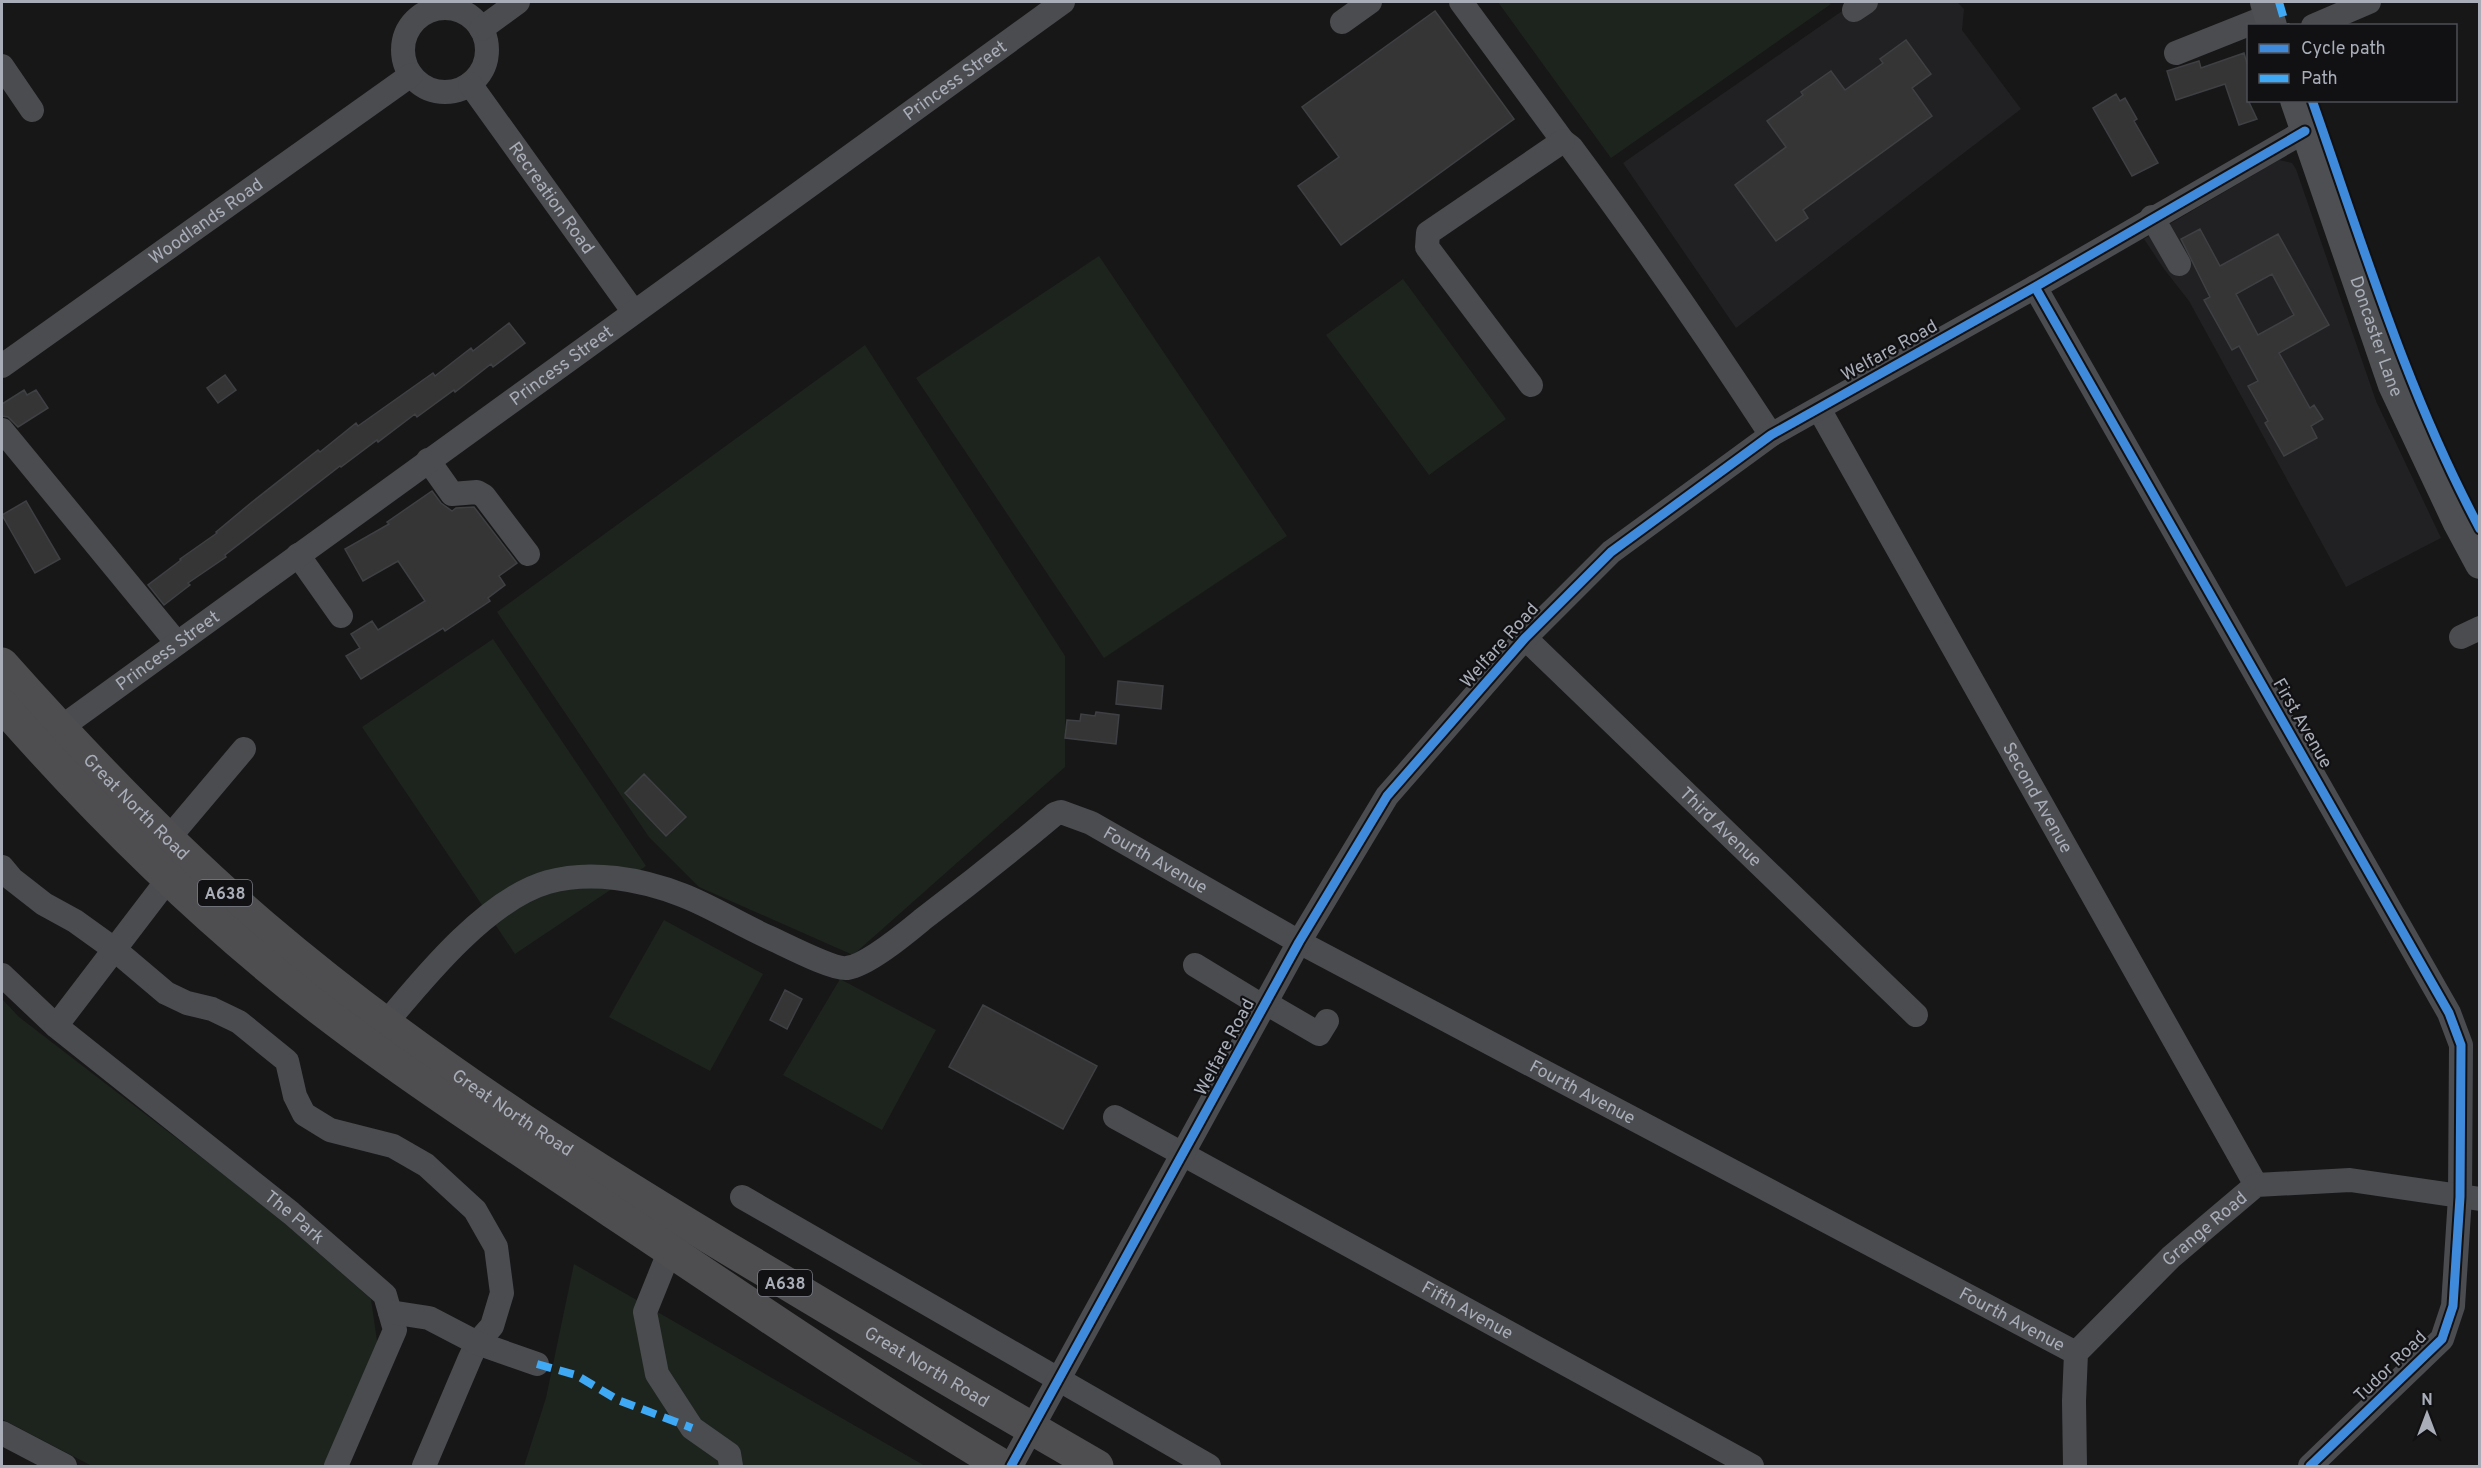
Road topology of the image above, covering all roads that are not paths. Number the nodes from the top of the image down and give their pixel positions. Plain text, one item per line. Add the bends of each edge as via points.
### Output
1 (518, 2) edge
2 (1063, 2) edge
3 (1370, 2) edge
4 (1461, 2) edge
5 (2369, 2) edge
6 (411, 10) edge
7 (2269, 14) edge
8 (1342, 22) dead end
9 (2318, 24) edge
10 (481, 28) junction
11 (2176, 53) dead end
12 (2, 66) edge
13 (411, 75) junction
14 (470, 84) junction
15 (2296, 102) edge
16 (32, 110) dead end
17 (2304, 131) junction
18 (1563, 141) junction
19 (2152, 217) junction
20 (2179, 264) dead end
21 (2035, 287) junction
22 (633, 311) junction
23 (2, 366) edge
24 (1531, 385) dead end
25 (1819, 409) junction
26 (2, 430) edge
27 (1771, 435) junction
28 (428, 460) junction
29 (528, 554) dead end
30 (298, 555) junction
31 (2480, 564) edge
32 (341, 616) dead end
33 (1525, 638) junction
34 (177, 643) junction
35 (2, 664) edge
36 (2, 705) edge
37 (59, 729) junction
38 (244, 749) dead end
39 (168, 839) junction
40 (2, 867) edge
41 (169, 878) junction
42 (1299, 942) junction
43 (114, 949) junction
44 (1196, 965) dead end
45 (2, 975) edge
46 (1265, 1005) junction
47 (1916, 1015) dead end
48 (1327, 1021) dead end
49 (386, 1023) junction
50 (56, 1026) junction
51 (1115, 1116) dead end
52 (1185, 1154) junction
53 (2256, 1185) junction
54 (742, 1197) dead end
55 (2470, 1198) edge
56 (670, 1250) junction
57 (390, 1312) junction
58 (477, 1343) junction
59 (2076, 1353) junction
60 (537, 1364) dead end
61 (1058, 1380) junction
62 (1032, 1429) junction
63 (2, 1433) edge
64 (65, 1467) edge
65 (336, 1467) edge
66 (424, 1467) edge
67 (731, 1467) edge
68 (1003, 1467) edge
69 (1011, 1467) edge
70 (1097, 1467) edge
71 (1209, 1467) edge
72 (1752, 1467) edge
73 (2075, 1467) edge
74 (2310, 1467) edge

1 - 10 street
2 - 22 street, Princess Street
3 - 8 street
4 - 18 street
5 - 9 street
6 - 10 street via 452,8 466,14
6 - 13 street via 402,51
7 - 11 street
10 - 14 street via 488,53 484,67
12 - 16 street
13 - 14 street via 421,86 435,92 450,93
13 - 23 street, Woodlands Road
14 - 22 street, Recreation Road
15 - 17 main road, Doncaster Lane
17 - 19 street, Welfare Road
17 - 31 main road, Doncaster Lane via 2393,385
18 - 24 street via 1428,232 1427,247
18 - 27 street via 1605,192 1694,316
19 - 20 street
19 - 21 street, Welfare Road
21 - 25 street, Welfare Road
21 - 55 street, First Avenue via 2449,1013 2461,1045
22 - 28 street, Princess Street
25 - 27 street, Welfare Road
25 - 53 street, Second Avenue
26 - 34 street
27 - 33 street, Welfare Road via 1611,552
28 - 29 street via 452,494 477,492 484,496
28 - 30 street, Princess Street
30 - 32 street
30 - 34 street, Princess Street
33 - 42 street, Welfare Road via 1387,796
33 - 47 street, Third Avenue
34 - 37 street, Princess Street
35 - 37 highway, Great North Road / A638
36 - 41 highway, Great North Road / A638 via 105,817
37 - 39 highway, Great North Road / A638
38 - 39 street
39 - 49 highway, Great North Road / A638 via 266,928
40 - 43 street via 44,904
41 - 43 street
41 - 56 highway, Great North Road / A638 via 325,1013 460,1110
42 - 46 street, Welfare Road
42 - 49 street, Fourth Avenue via 1091,823 1061,812 896,940 858,965 845,968 747,927 684,895 654,886 609,877 549,882 518,894 481,923 432,969
42 - 59 street, Fourth Avenue
43 - 50 street
43 - 58 street via 166,993 240,1022 287,1061 295,1096 304,1114 330,1130 393,1146 426,1165 475,1210 496,1247 502,1293 492,1326
44 - 46 street
45 - 50 street, The Park
46 - 48 street via 1319,1034
46 - 52 street, Welfare Road
49 - 62 highway, Great North Road / A638 via 478,1090 685,1224
50 - 57 street, The Park via 291,1213 385,1294
51 - 52 street, Fifth Avenue
52 - 61 street, Welfare Road
52 - 72 street, Fifth Avenue
53 - 55 street, Grange Road via 2350,1180
53 - 59 street, Grange Road via 2171,1257
54 - 61 street
55 - 74 street, Tudor Road via 2453,1306 2442,1339
56 - 67 street via 645,1312 657,1374 692,1428 729,1454
56 - 68 highway, Great North Road / A638
57 - 58 street via 429,1318
57 - 65 street, The Park via 395,1330
58 - 60 street
58 - 66 street
59 - 73 street
61 - 62 street, Welfare Road
61 - 71 street
62 - 69 street, Welfare Road
62 - 70 highway, Great North Road / A638
63 - 64 street

